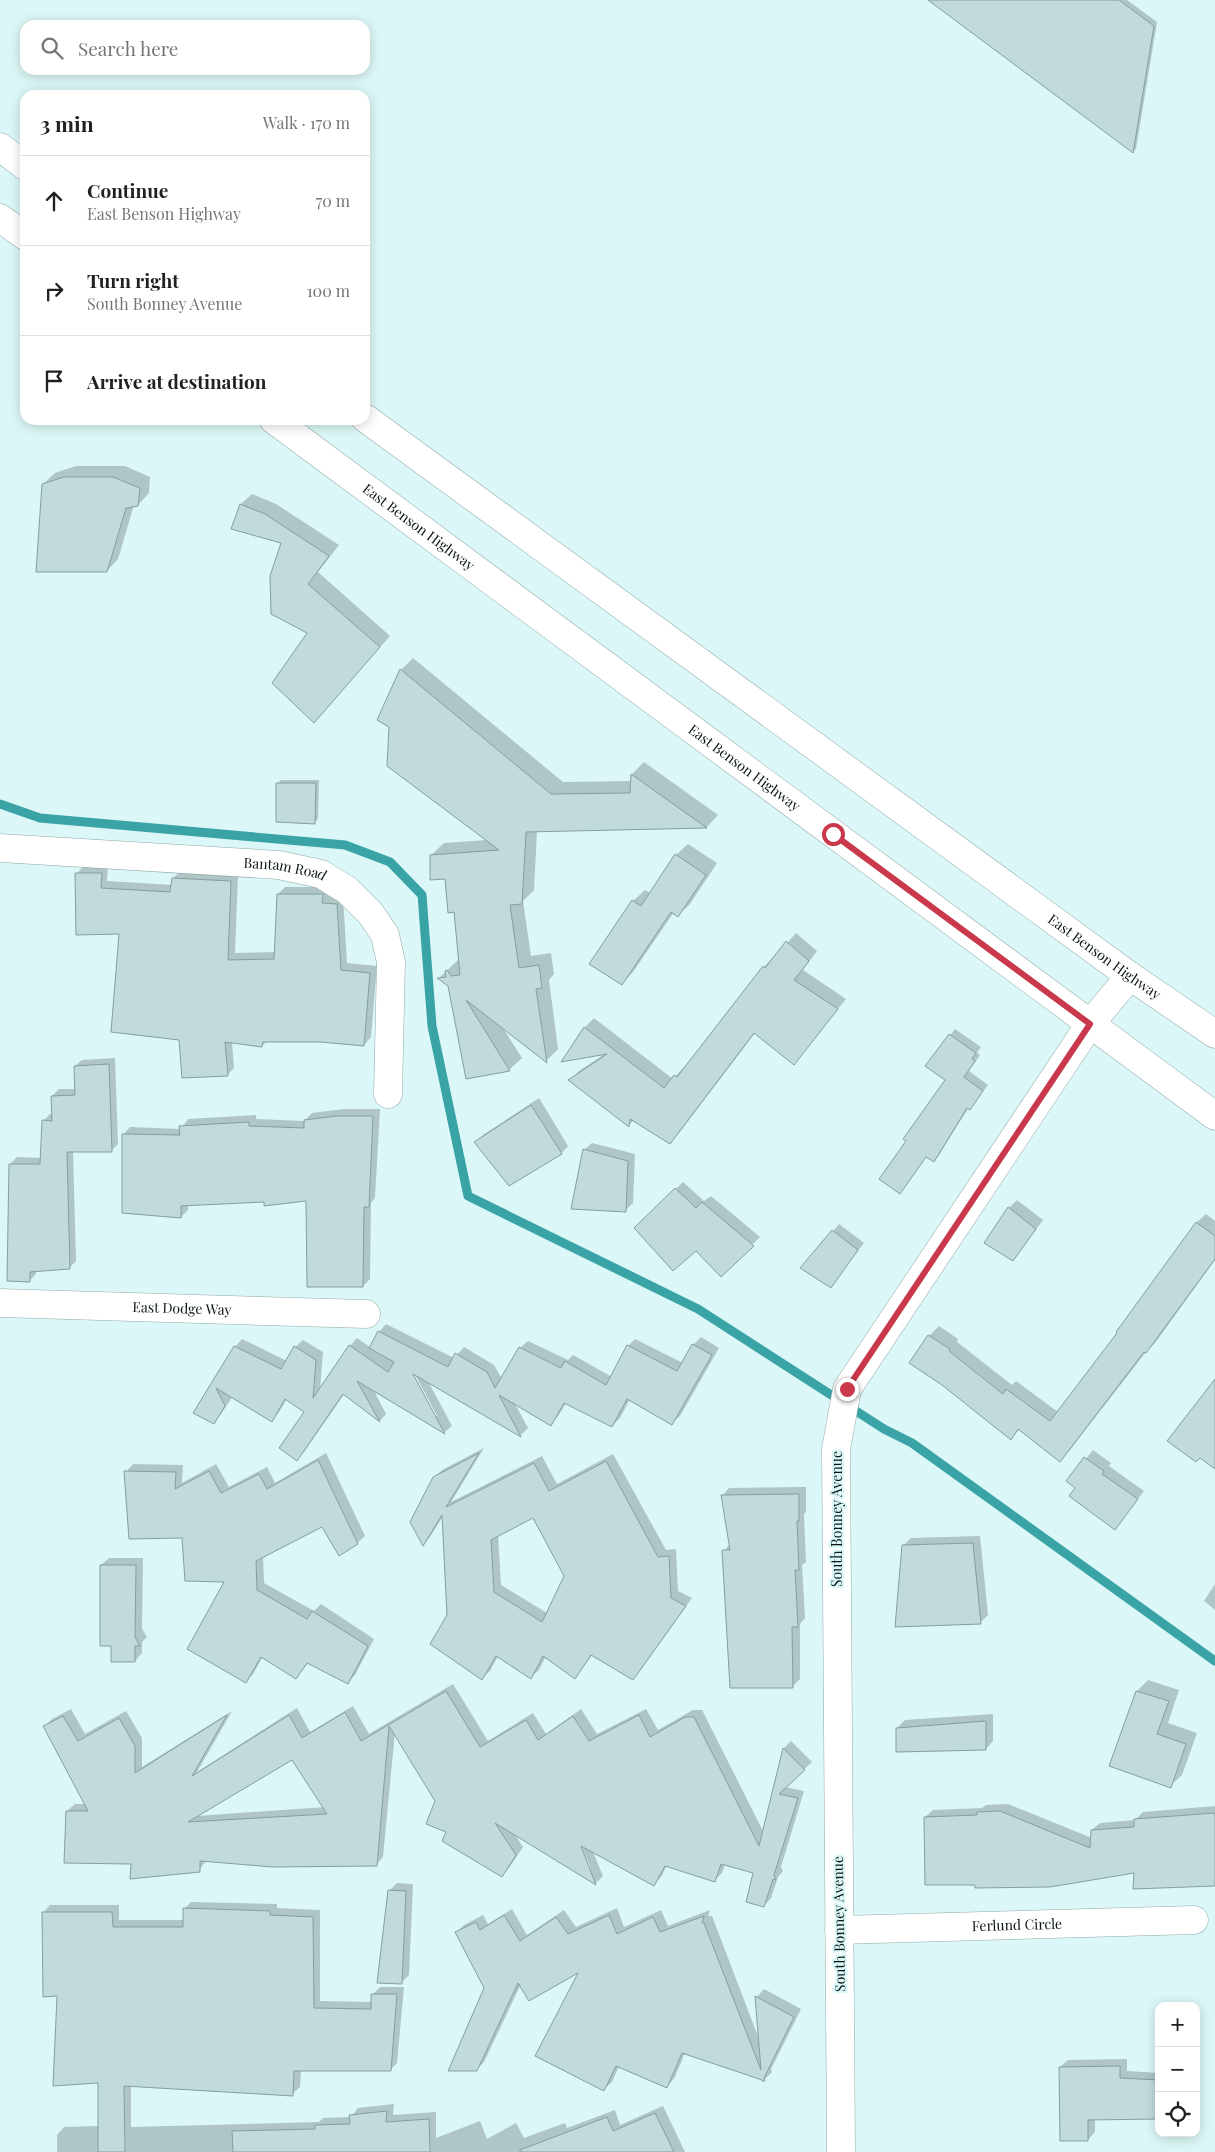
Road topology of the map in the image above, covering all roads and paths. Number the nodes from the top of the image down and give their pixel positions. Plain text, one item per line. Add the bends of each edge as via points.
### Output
1 (0, 147) edge
2 (20, 162) edge
3 (0, 218) edge
4 (20, 232) edge
5 (370, 422) edge
6 (281, 425) edge
7 (0, 848) edge
8 (1130, 976) junction
9 (1090, 1024) junction
10 (1215, 1034) edge
11 (388, 1094) dead end
12 (1215, 1116) edge
13 (0, 1303) edge
14 (366, 1314) dead end
15 (1194, 1920) dead end
16 (839, 1930) junction
17 (841, 2152) edge

1 - 2 street
3 - 4 street
5 - 8 street, East Benson Highway
6 - 9 street, East Benson Highway
7 - 11 street, Bantam Road via 279,865 321,874 346,890 371,914 385,935 391,962
8 - 9 street, South Bonney Avenue
8 - 10 street, East Benson Highway
9 - 12 street, East Benson Highway
9 - 16 street, South Bonney Avenue via 847,1389 836,1449
13 - 14 street, East Dodge Way
15 - 16 street, Ferlund Circle
16 - 17 street, South Bonney Avenue

